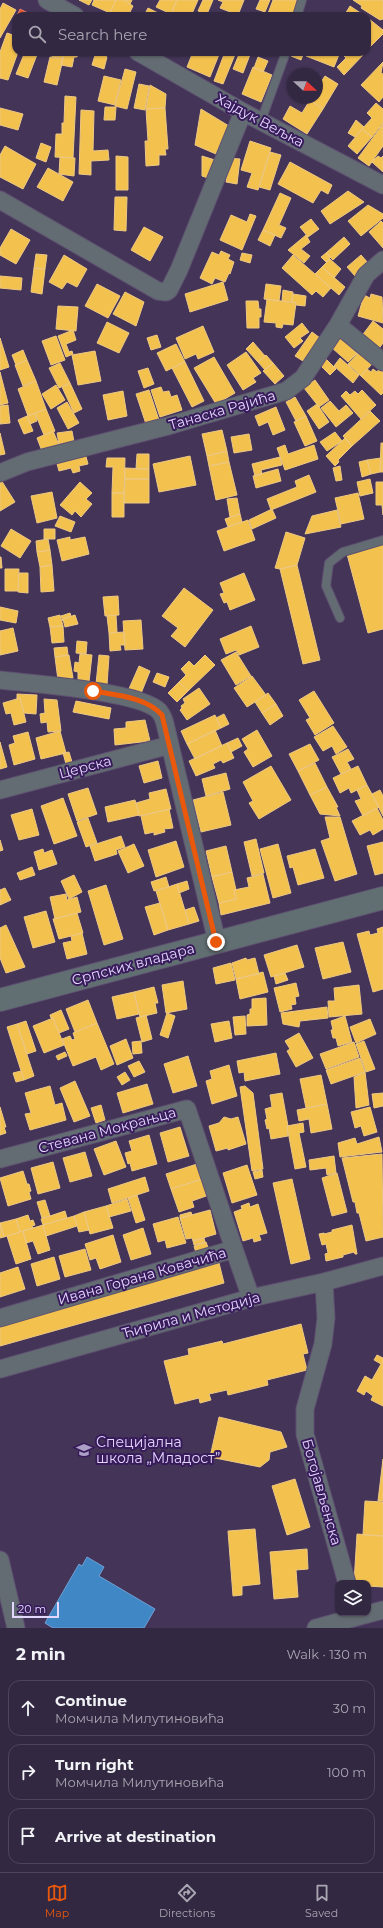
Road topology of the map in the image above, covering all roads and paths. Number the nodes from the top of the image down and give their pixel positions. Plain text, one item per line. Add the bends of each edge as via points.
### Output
1 (47, 0) edge
2 (302, 0) edge
3 (68, 12) edge
4 (298, 12) edge
5 (145, 56) edge
6 (285, 56) edge
7 (243, 112) junction
8 (261, 121) junction
9 (383, 185) edge
10 (0, 200) edge
11 (383, 260) edge
12 (338, 325) junction
13 (383, 362) edge
14 (0, 473) edge
15 (383, 540) edge
16 (340, 618) dead end
17 (0, 680) edge
18 (170, 745) junction
19 (0, 790) edge
20 (383, 898) edge
21 (216, 942) junction
22 (0, 1000) edge
23 (0, 1159) edge
24 (234, 1249) junction
25 (383, 1266) edge
26 (324, 1282) junction
27 (251, 1298) junction
28 (0, 1318) edge
29 (0, 1369) edge
30 (0, 1560) edge
31 (346, 1580) edge
32 (383, 1610) edge
33 (371, 1612) edge
34 (354, 1616) edge
35 (16, 1628) edge
36 (316, 1628) edge

1 - 3 street
2 - 4 lane
5 - 7 street, Хајдук Вељка
6 - 8 lane
7 - 8 street, Хајдук Вељка
7 - 10 street via 172,284 166,292 158,291
8 - 9 street, Хајдук Вељка
11 - 12 street, Танаска Рајића via 366,275
12 - 13 street
12 - 14 street, Танаска Рајића via 302,378 286,391 168,426 27,462
15 - 16 lane via 343,552 329,563 326,586
17 - 18 street via 93,691 135,700 154,708 162,715
18 - 19 street, Церска
18 - 21 street
20 - 21 main road, Српских владара
21 - 22 main road, Српских владара
23 - 24 street, Стевана Мокрањца via 187,1109
24 - 27 street, Ивана Горана Ковачића
24 - 28 street, Ивана Горана Ковачића
25 - 26 street, Ћирила и Методија
26 - 27 street, Ћирила и Методија
26 - 31 street, Богојављенска via 326,1318 323,1344 305,1409 305,1434
27 - 29 street, Ћирила и Методија
30 - 35 street
32 - 33 street
34 - 36 street

